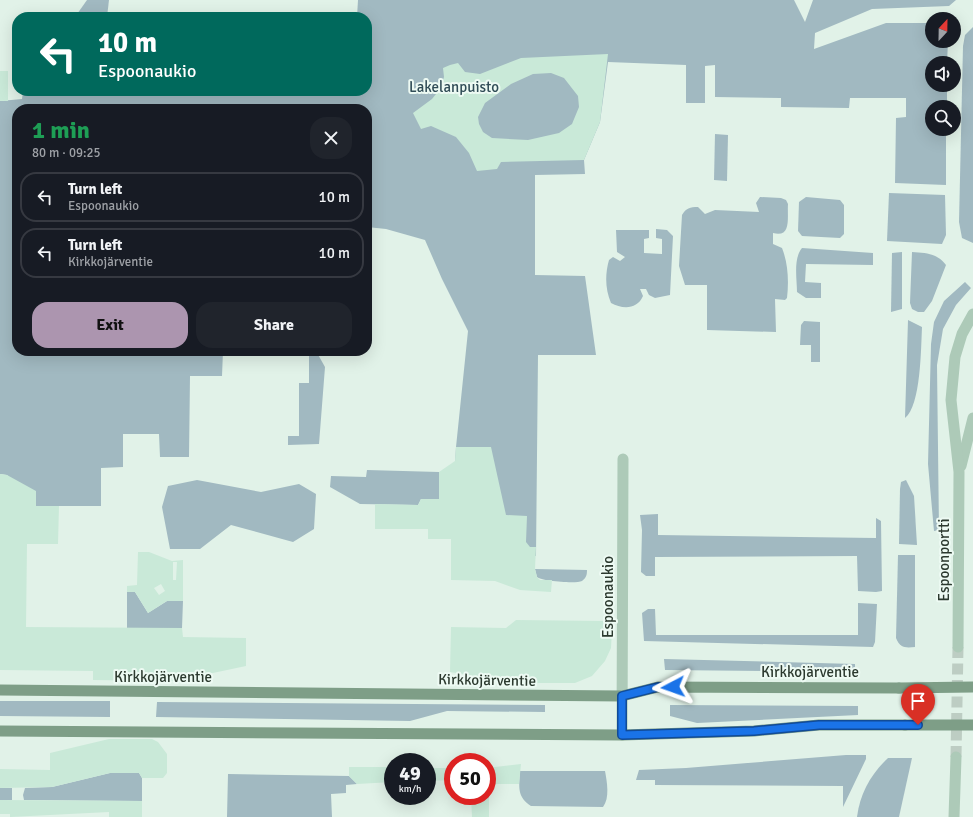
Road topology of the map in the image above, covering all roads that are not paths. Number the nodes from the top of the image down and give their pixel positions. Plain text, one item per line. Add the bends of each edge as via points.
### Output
1 (973, 314) edge
2 (973, 418) edge
3 (623, 459) dead end
4 (959, 472) junction
5 (958, 647) tunnel mouth
6 (973, 687) edge
7 (0, 690) edge
8 (622, 696) junction
9 (973, 725) edge
10 (0, 731) edge
11 (622, 735) junction
12 (956, 757) tunnel mouth
13 (954, 817) edge

1 - 4 street, Espoonportti via 962,334 955,358 951,400
2 - 4 street, Espoonportti
3 - 8 street, Espoonaukio
4 - 5 street, Espoonportti
6 - 8 main road, Kirkkojärventie, bridge via 658,687
7 - 8 main road, Kirkkojärventie
8 - 11 street, Espoonaukio
9 - 11 main road, bridge via 819,725 754,731
10 - 11 main road
12 - 13 street

